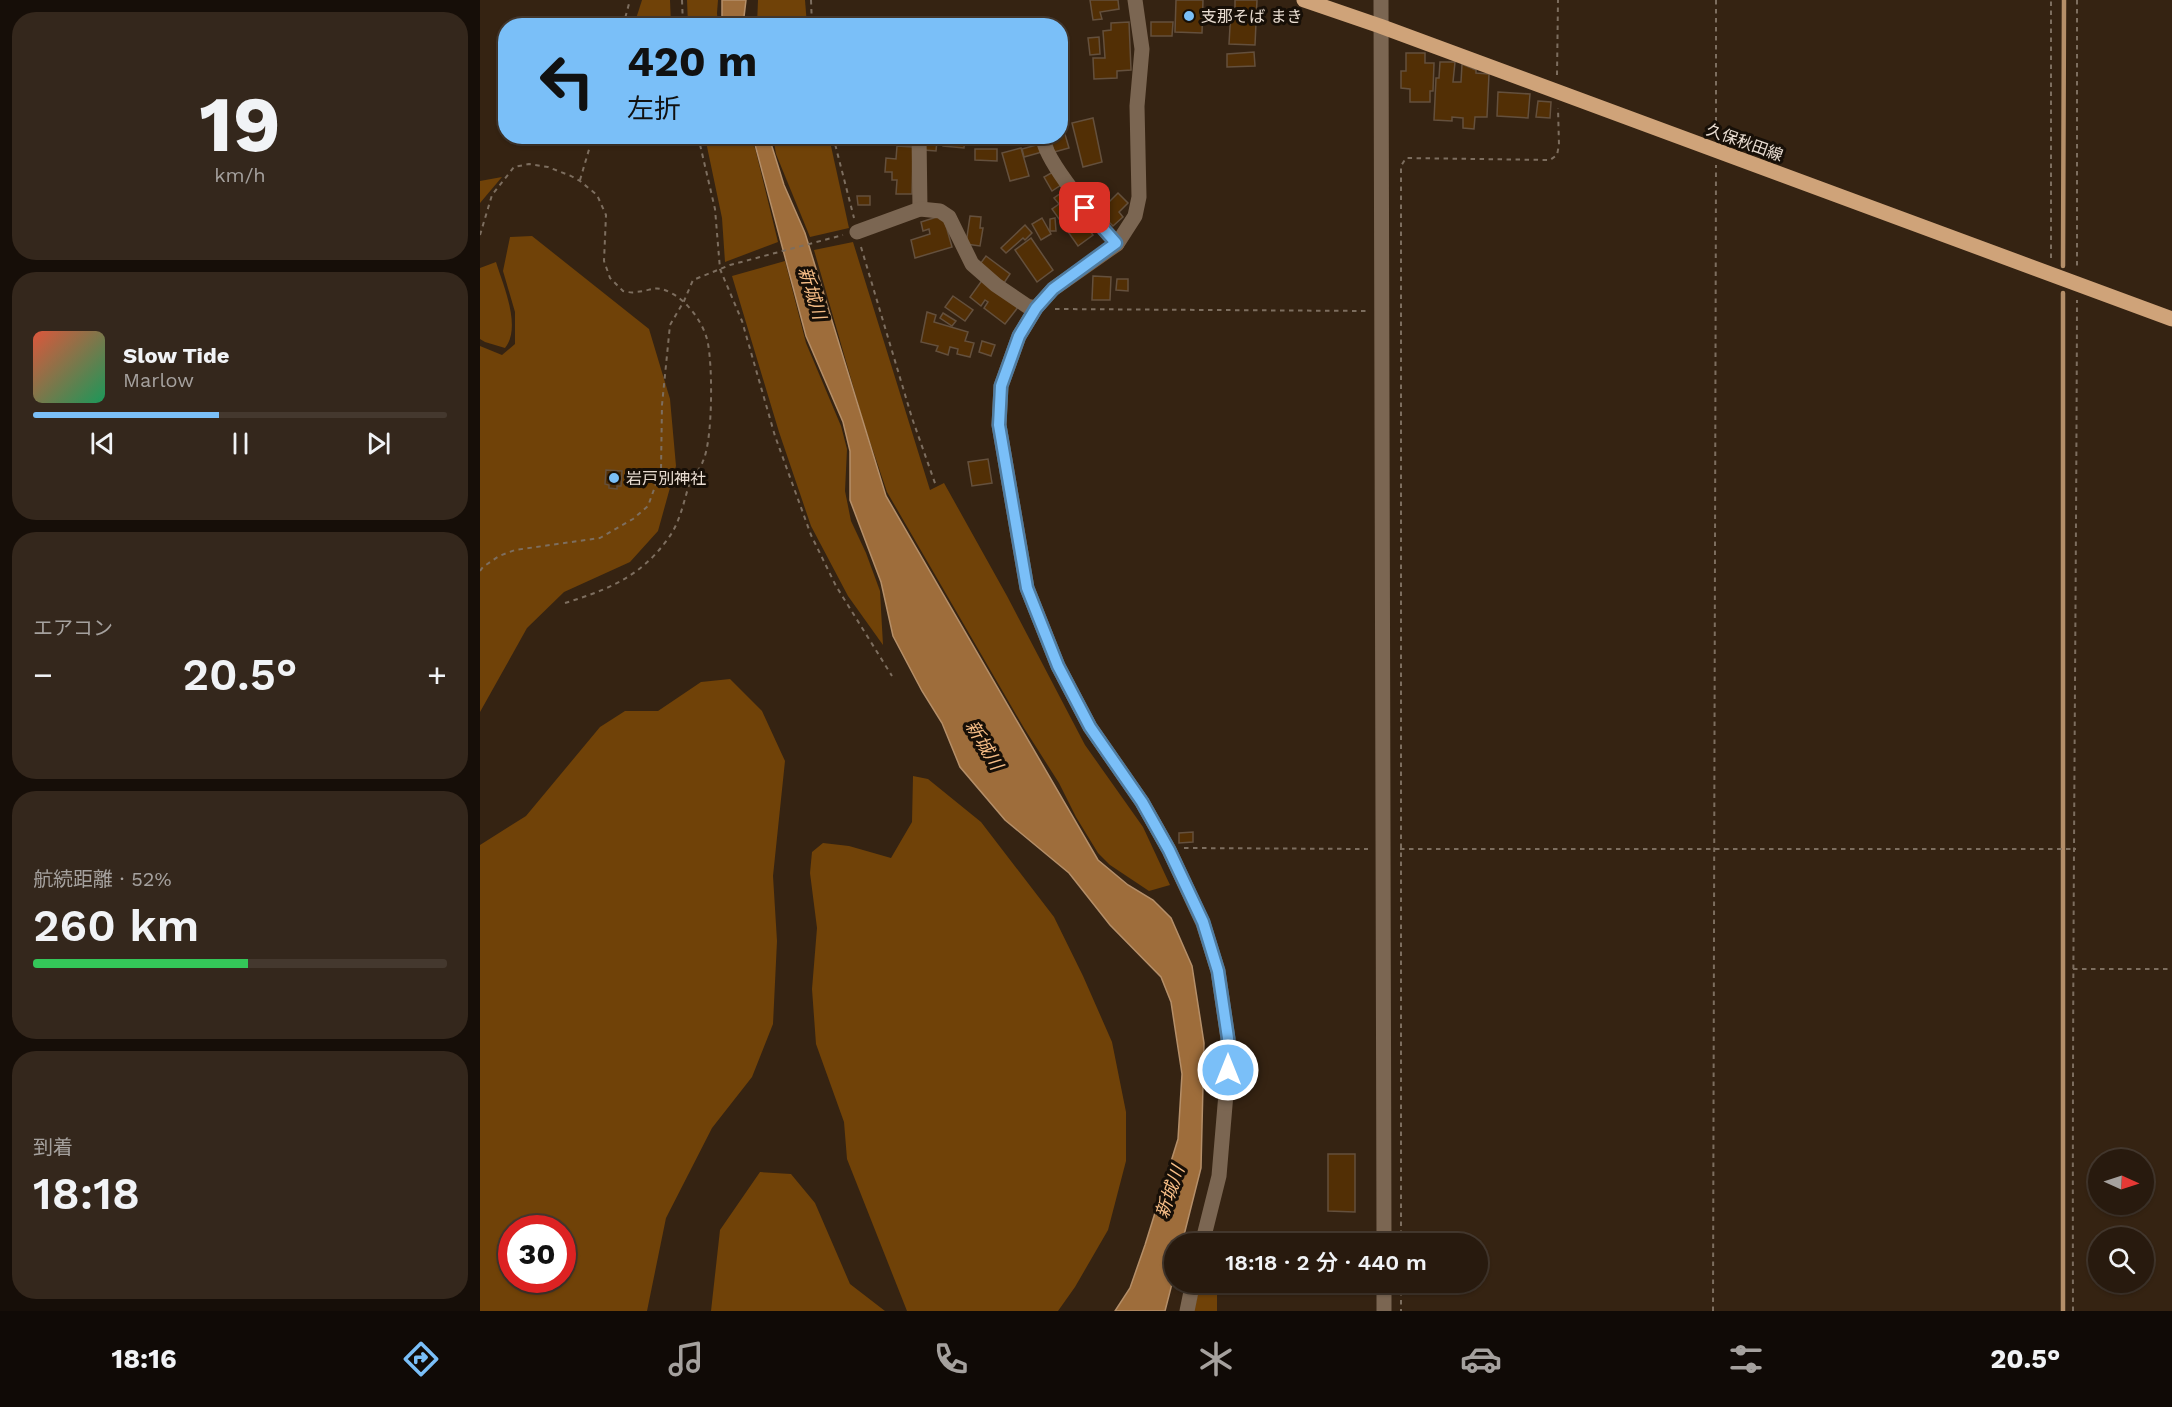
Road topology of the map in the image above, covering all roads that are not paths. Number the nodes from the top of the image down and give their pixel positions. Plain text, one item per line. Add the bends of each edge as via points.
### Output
1 (1136, 0) edge
2 (1304, 0) edge
3 (1381, 0) edge
4 (1380, 26) junction
5 (919, 144) edge
6 (1045, 144) edge
7 (920, 209) junction
8 (857, 232) road end
9 (1116, 243) junction
10 (1036, 308) junction
11 (2172, 319) edge
12 (1205, 1233) edge
13 (1384, 1233) edge
14 (1191, 1293) edge
15 (1384, 1293) edge
16 (1187, 1311) edge
17 (1384, 1311) edge

1 - 9 street via 1142,49 1137,106 1139,196 1135,216
2 - 4 main road, 久保秋田線
3 - 4 street
4 - 11 main road, 久保秋田線
4 - 13 street
5 - 7 street
6 - 9 street via 1085,208
7 - 8 street
7 - 10 street via 940,211 949,217 972,264 1012,296
9 - 10 street via 1053,289
10 - 12 street via 1019,336 1001,386 999,425 1027,588 1058,666 1090,727 1142,802 1169,850 1203,922 1218,971 1228,1038 1226,1097 1219,1176
14 - 16 street
15 - 17 street

